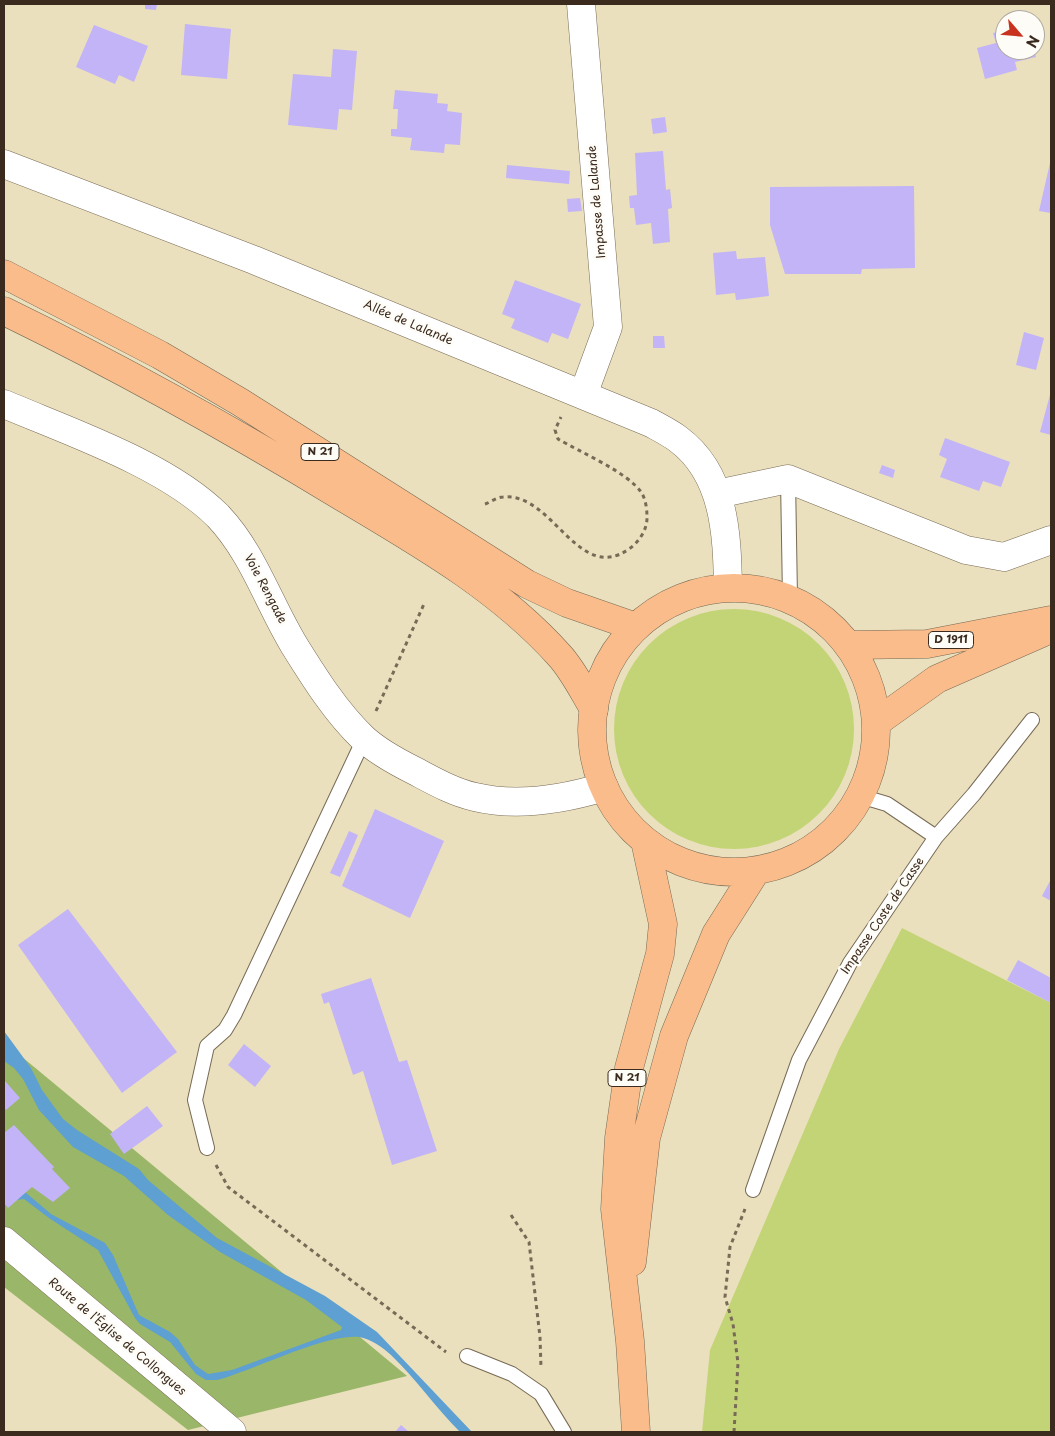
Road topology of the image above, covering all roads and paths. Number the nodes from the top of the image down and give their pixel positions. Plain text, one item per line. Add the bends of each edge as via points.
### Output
1 (581, 4) edge
2 (4, 164) edge
3 (4, 274) edge
4 (4, 311) edge
5 (583, 395) junction
6 (4, 404) edge
7 (788, 480) junction
8 (717, 494) junction
9 (485, 504) dead end
10 (1051, 540) edge
11 (728, 587) junction
12 (790, 598) junction
13 (424, 604) dead end
14 (1051, 620) edge
15 (636, 627) junction
16 (1051, 629) edge
17 (1051, 642) edge
18 (848, 644) junction
19 (1014, 646) junction
20 (594, 709) junction
21 (1032, 720) dead end
22 (876, 722) junction
23 (364, 739) junction
24 (604, 787) junction
25 (860, 796) junction
26 (936, 837) junction
27 (645, 841) junction
28 (756, 871) junction
29 (207, 1148) joint
30 (753, 1190) joint
31 (511, 1215) dead end
32 (4, 1241) edge
33 (627, 1321) junction
34 (467, 1356) joint
35 (541, 1394) junction
36 (232, 1432) edge
37 (564, 1432) edge
38 (636, 1432) edge
39 (734, 1432) edge

1 - 5 street, Impasse de Lalande via 608,327
2 - 5 street, Allée de Lalande via 254,260
3 - 15 main road, N 21 via 160,354 527,584 567,603
4 - 20 main road, N 21 via 131,374 433,552 488,591 554,649
5 - 8 street, Allée de Lalande via 652,423 679,440 703,466
5 - 9 path via 558,420 555,430 558,438 622,476 642,492 647,525 637,543 620,556 606,559 589,555 542,511 516,498 502,497
6 - 23 street, Voie Rengade via 127,456 171,480 218,516 251,560 294,644 335,707
7 - 8 street
7 - 10 street via 966,550 1004,557
7 - 12 lane
8 - 11 street, Allée de Lalande via 727,532
11 - 12 main road via 760,590
11 - 15 main road via 695,593 664,606
12 - 18 main road via 812,610
13 - 23 path
14 - 18 main road, D 1911 via 927,644
15 - 20 main road via 608,664
16 - 19 main road, D 1911
17 - 19 street
18 - 22 main road via 868,681
19 - 22 main road, D 1911 via 937,679
20 - 24 main road via 593,749
21 - 26 lane, Impasse Coste de Casse
22 - 25 main road via 873,760
23 - 24 street, Voie Rengade via 444,787 475,797 506,802 578,795
23 - 29 lane via 234,1015 225,1030 208,1046 195,1100
24 - 27 main road via 621,817
25 - 26 lane via 887,804
25 - 28 main road via 834,831 820,842 798,857
26 - 30 lane, Impasse Coste de Casse via 850,963 799,1060
27 - 28 main road via 679,861 717,872
27 - 33 main road, N 21 via 663,924 660,954 629,1068 619,1138 615,1210
28 - 33 main road, N 21 via 716,934 674,1036 646,1138
29 - 34 path via 228,1187 412,1324 444,1352
30 - 39 path via 730,1247 725,1297 733,1324 738,1363
31 - 35 path via 529,1242 540,1337
32 - 36 street, Route de l’Église de Collongues
33 - 38 main road, N 21
34 - 35 lane via 512,1374
35 - 37 lane

